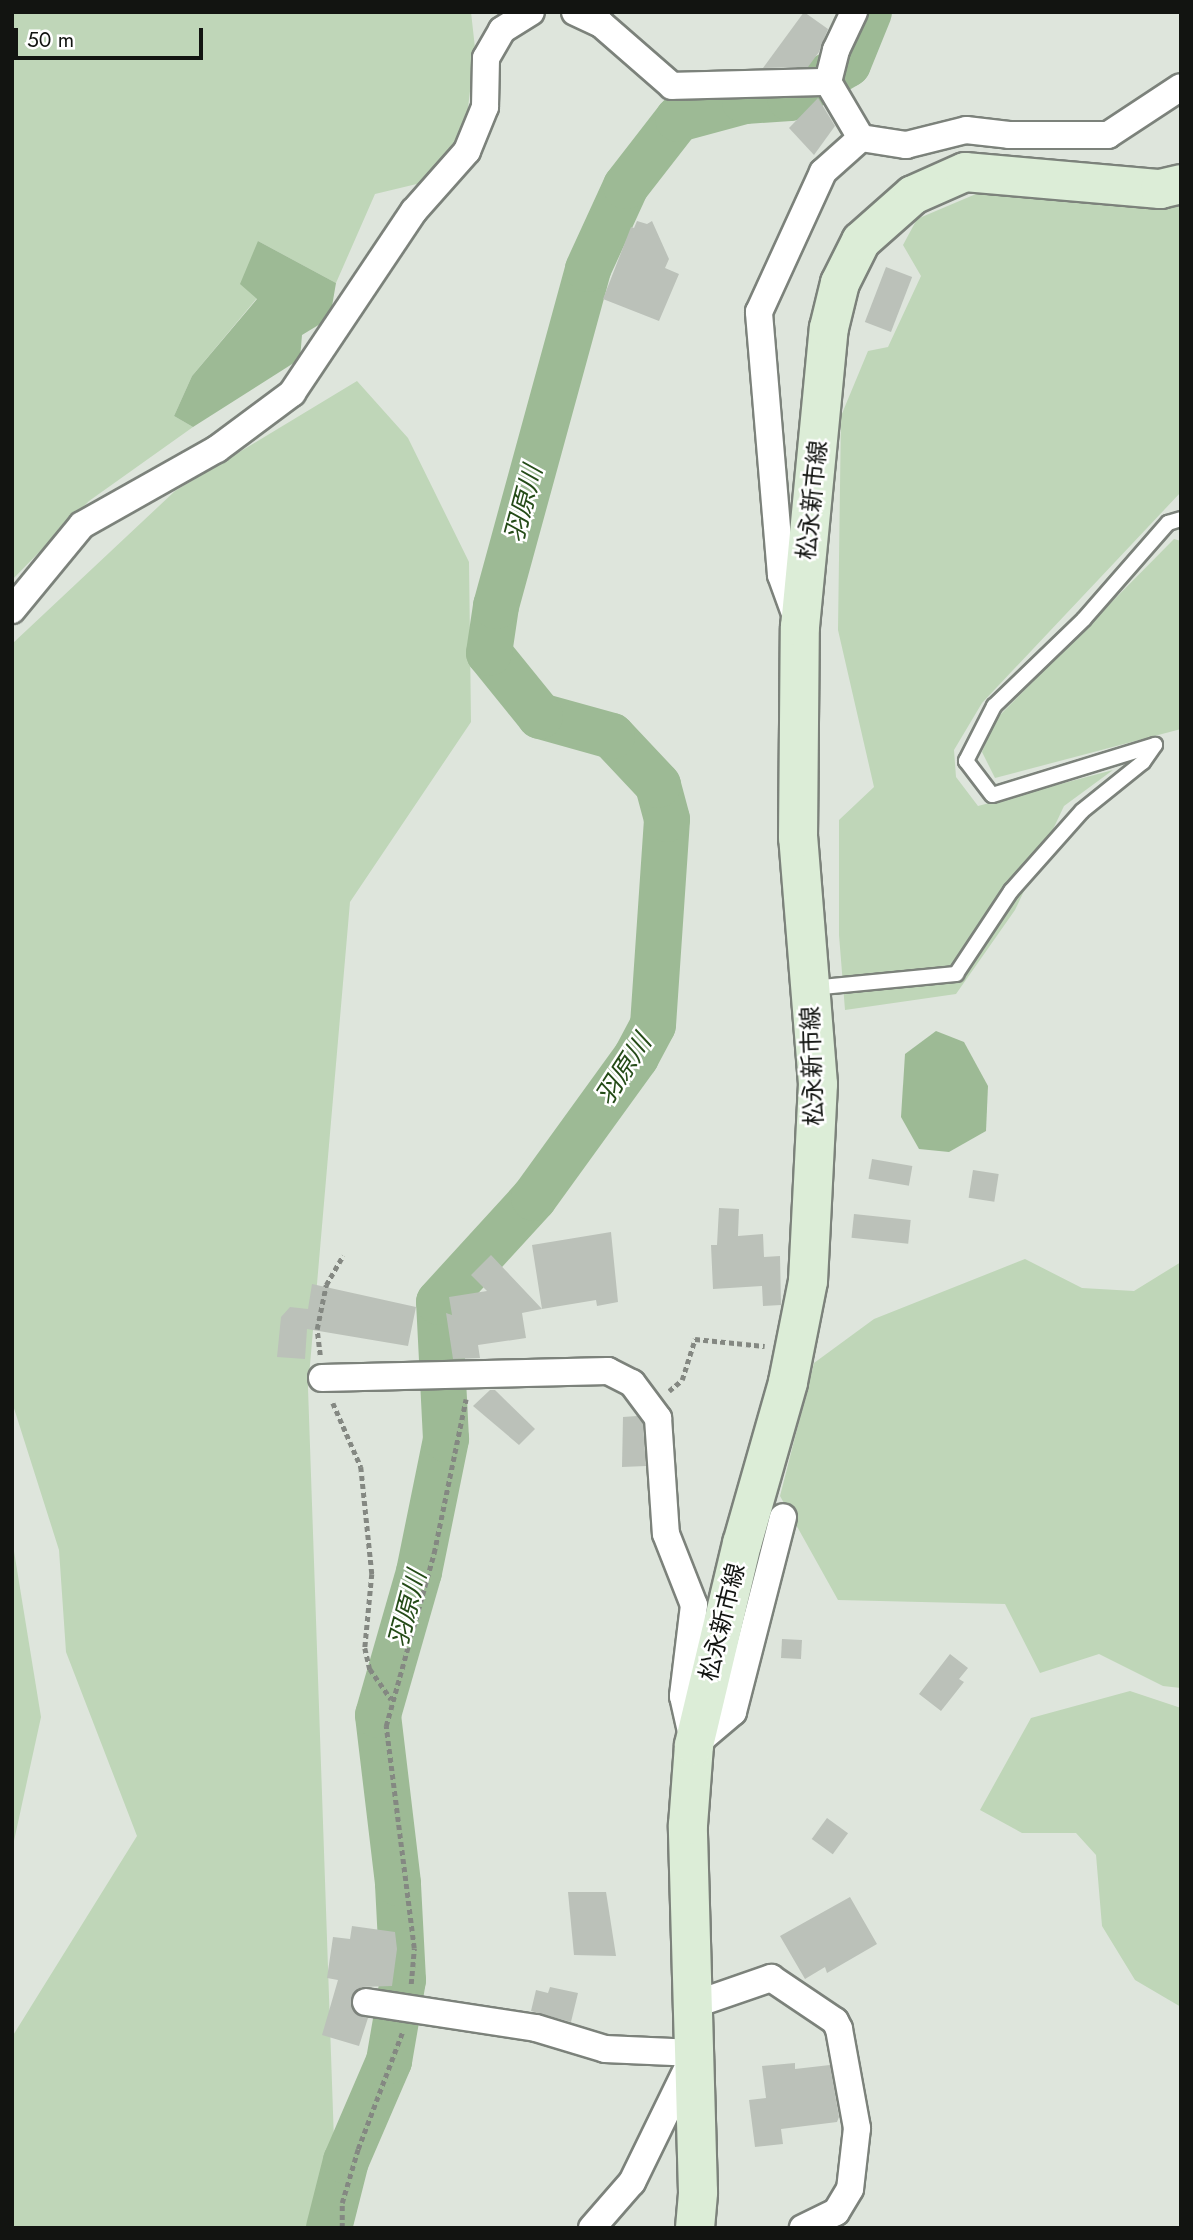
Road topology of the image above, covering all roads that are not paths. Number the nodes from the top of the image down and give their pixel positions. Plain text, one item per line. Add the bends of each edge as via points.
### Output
1 (531, 12) edge
2 (575, 12) edge
3 (854, 12) edge
4 (828, 82) junction
5 (1181, 88) edge
6 (862, 138) junction
7 (1181, 184) edge
8 (1181, 519) edge
9 (12, 610) edge
10 (800, 627) junction
11 (810, 989) junction
12 (322, 1378) road end
13 (783, 1517) dead end
14 (694, 1745) junction
15 (366, 2002) dead end
16 (693, 2005) junction
17 (695, 2053) junction
18 (592, 2228) edge
19 (695, 2228) edge
20 (803, 2228) edge

1 - 9 street via 502,30 486,58 485,107 467,151 414,211 292,393 217,449 82,525
2 - 4 street via 601,24 672,86
3 - 4 street via 836,50
4 - 6 street
5 - 6 street via 1108,135 966,130 906,145
6 - 10 street via 823,172 759,312 781,575
7 - 10 main road, 松永新市線 via 1160,189 965,172 913,195 861,241 841,283 828,328
8 - 11 lane via 1168,523 1084,619 994,706 966,761 992,795 1154,745 1143,762 1082,811 1011,891 956,974
10 - 11 main road, 松永新市線 via 798,838
11 - 14 main road, 松永新市線 via 817,1097 808,1281
12 - 14 street via 608,1371 632,1383 658,1418 666,1534 694,1605 683,1696
13 - 14 street via 733,1712
14 - 16 main road, 松永新市線 via 688,1825
15 - 17 street via 536,2028 605,2049
16 - 17 main road, 松永新市線
16 - 20 street via 771,1978 835,2021 839,2029 857,2128 850,2189 836,2212
17 - 18 street via 632,2182
17 - 19 main road, 松永新市線

